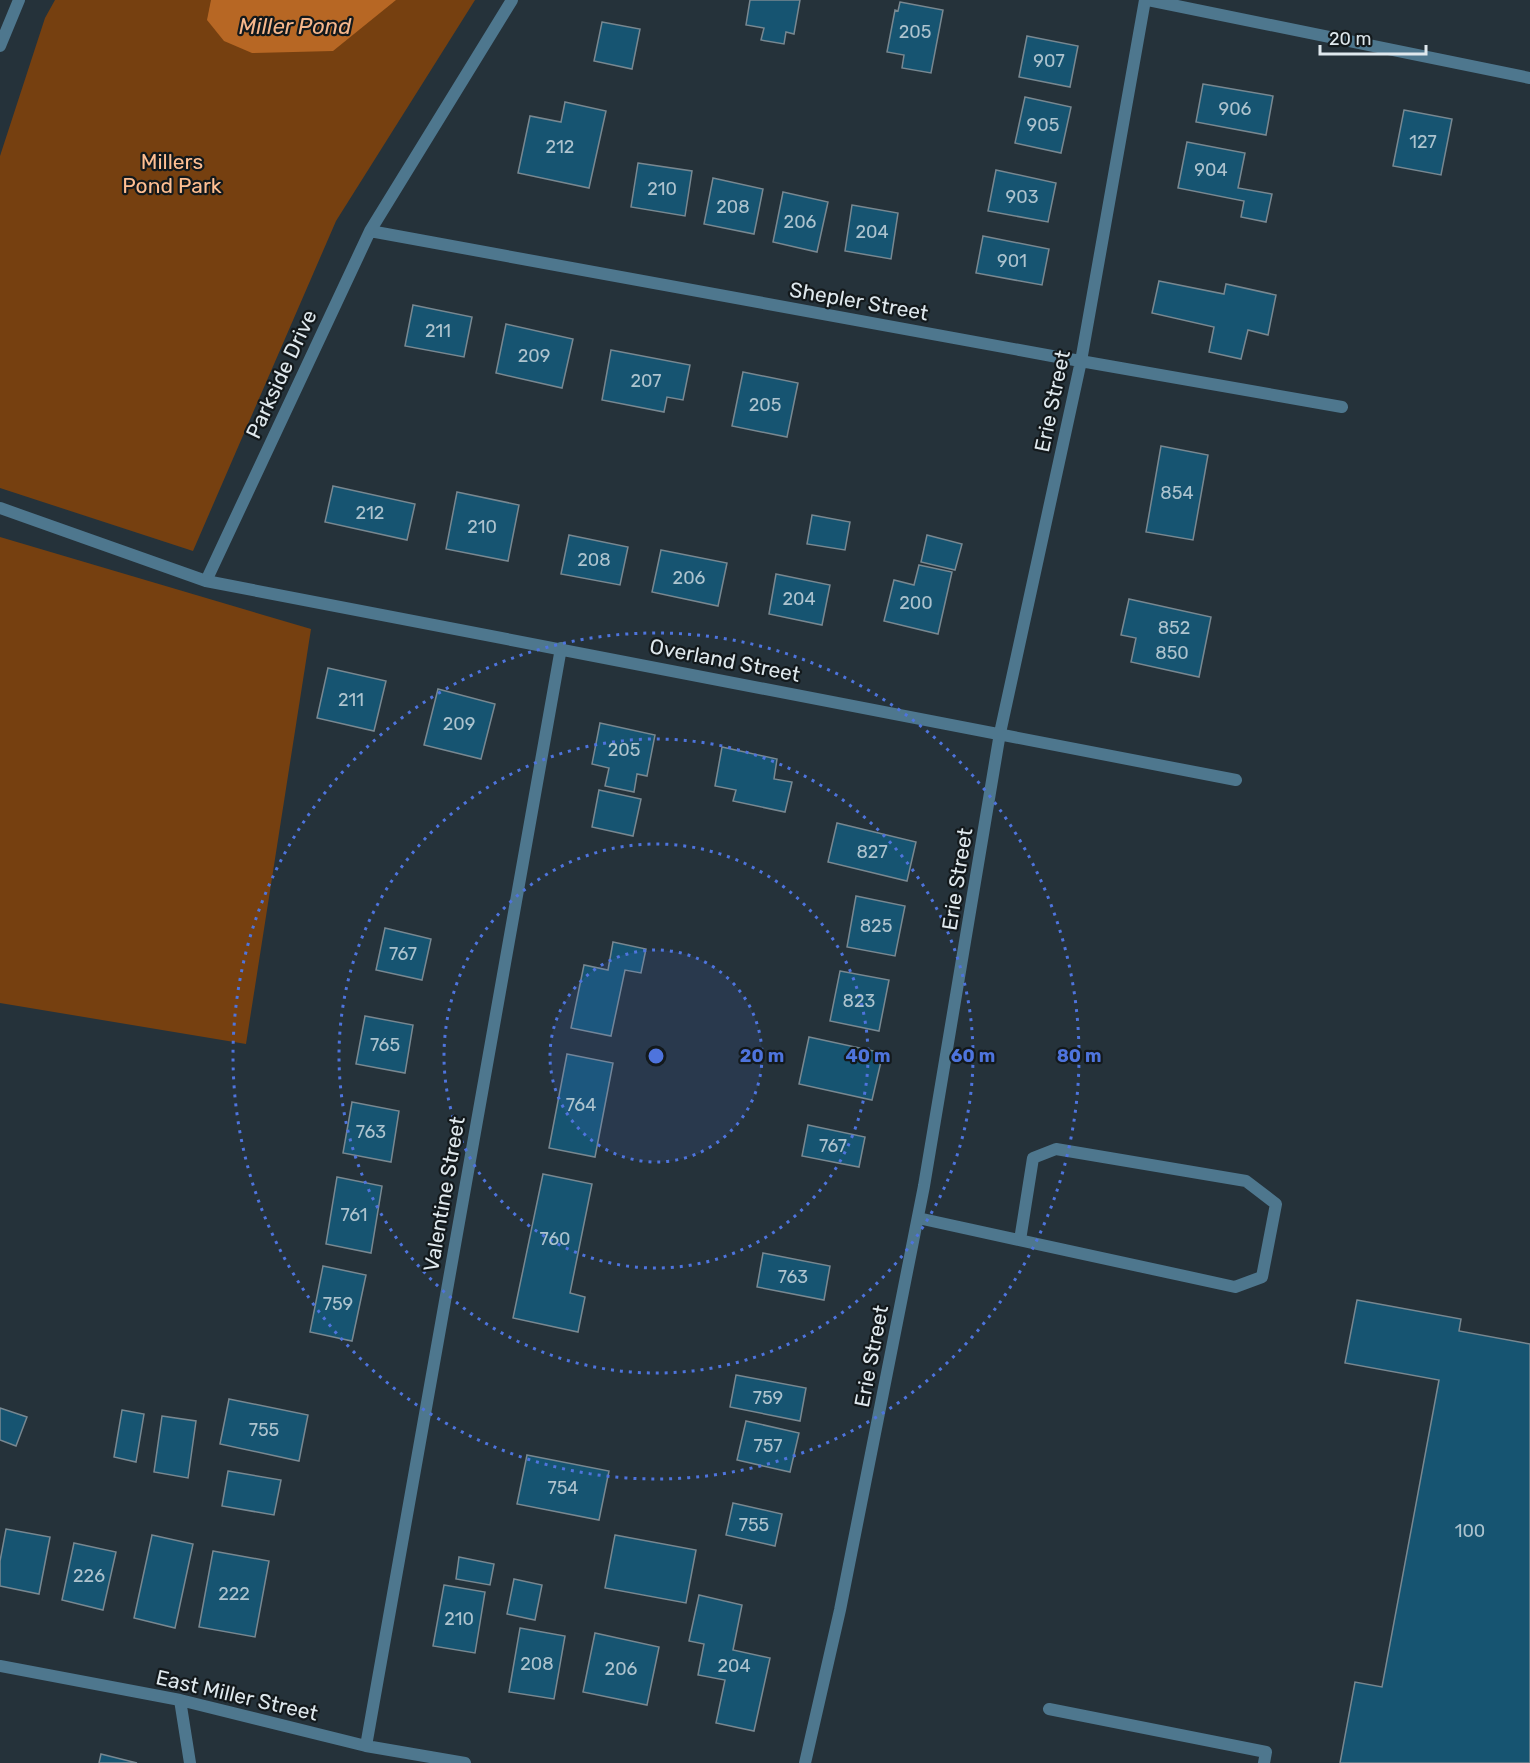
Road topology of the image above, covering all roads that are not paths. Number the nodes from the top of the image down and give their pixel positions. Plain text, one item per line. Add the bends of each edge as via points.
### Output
1 (19, 0) edge
2 (512, 0) edge
3 (1147, 0) edge
4 (0, 46) edge
5 (1530, 78) edge
6 (370, 231) junction
7 (1082, 362) junction
8 (1342, 407) dead end
9 (0, 508) edge
10 (207, 581) junction
11 (561, 648) junction
12 (1000, 733) junction
13 (1236, 780) dead end
14 (918, 1218) junction
15 (1020, 1240) junction
16 (0, 1666) edge
17 (180, 1700) junction
18 (1049, 1709) dead end
19 (366, 1746) junction
20 (190, 1763) edge
21 (465, 1763) edge
22 (805, 1763) edge
23 (1264, 1763) edge

1 - 4 street
2 - 6 street, Parkside Drive
3 - 5 street
3 - 7 street, Erie Street
6 - 7 street, Shepler Street
6 - 10 street, Parkside Drive
7 - 8 street, Shepler Street
7 - 12 street, Erie Street
9 - 10 street
10 - 11 street, Overland Street
11 - 12 street, Overland Street
11 - 19 street, Valentine Street
12 - 13 street, Overland Street
12 - 14 street, Erie Street
14 - 15 street
14 - 22 street, Erie Street via 840,1610
15 - 15 street via 1235,1287 1263,1277 1276,1204 1246,1181 1056,1149 1033,1158
16 - 17 street, East Miller Street
17 - 19 street, East Miller Street
17 - 20 street
18 - 23 street via 1266,1752
19 - 21 street, East Miller Street

